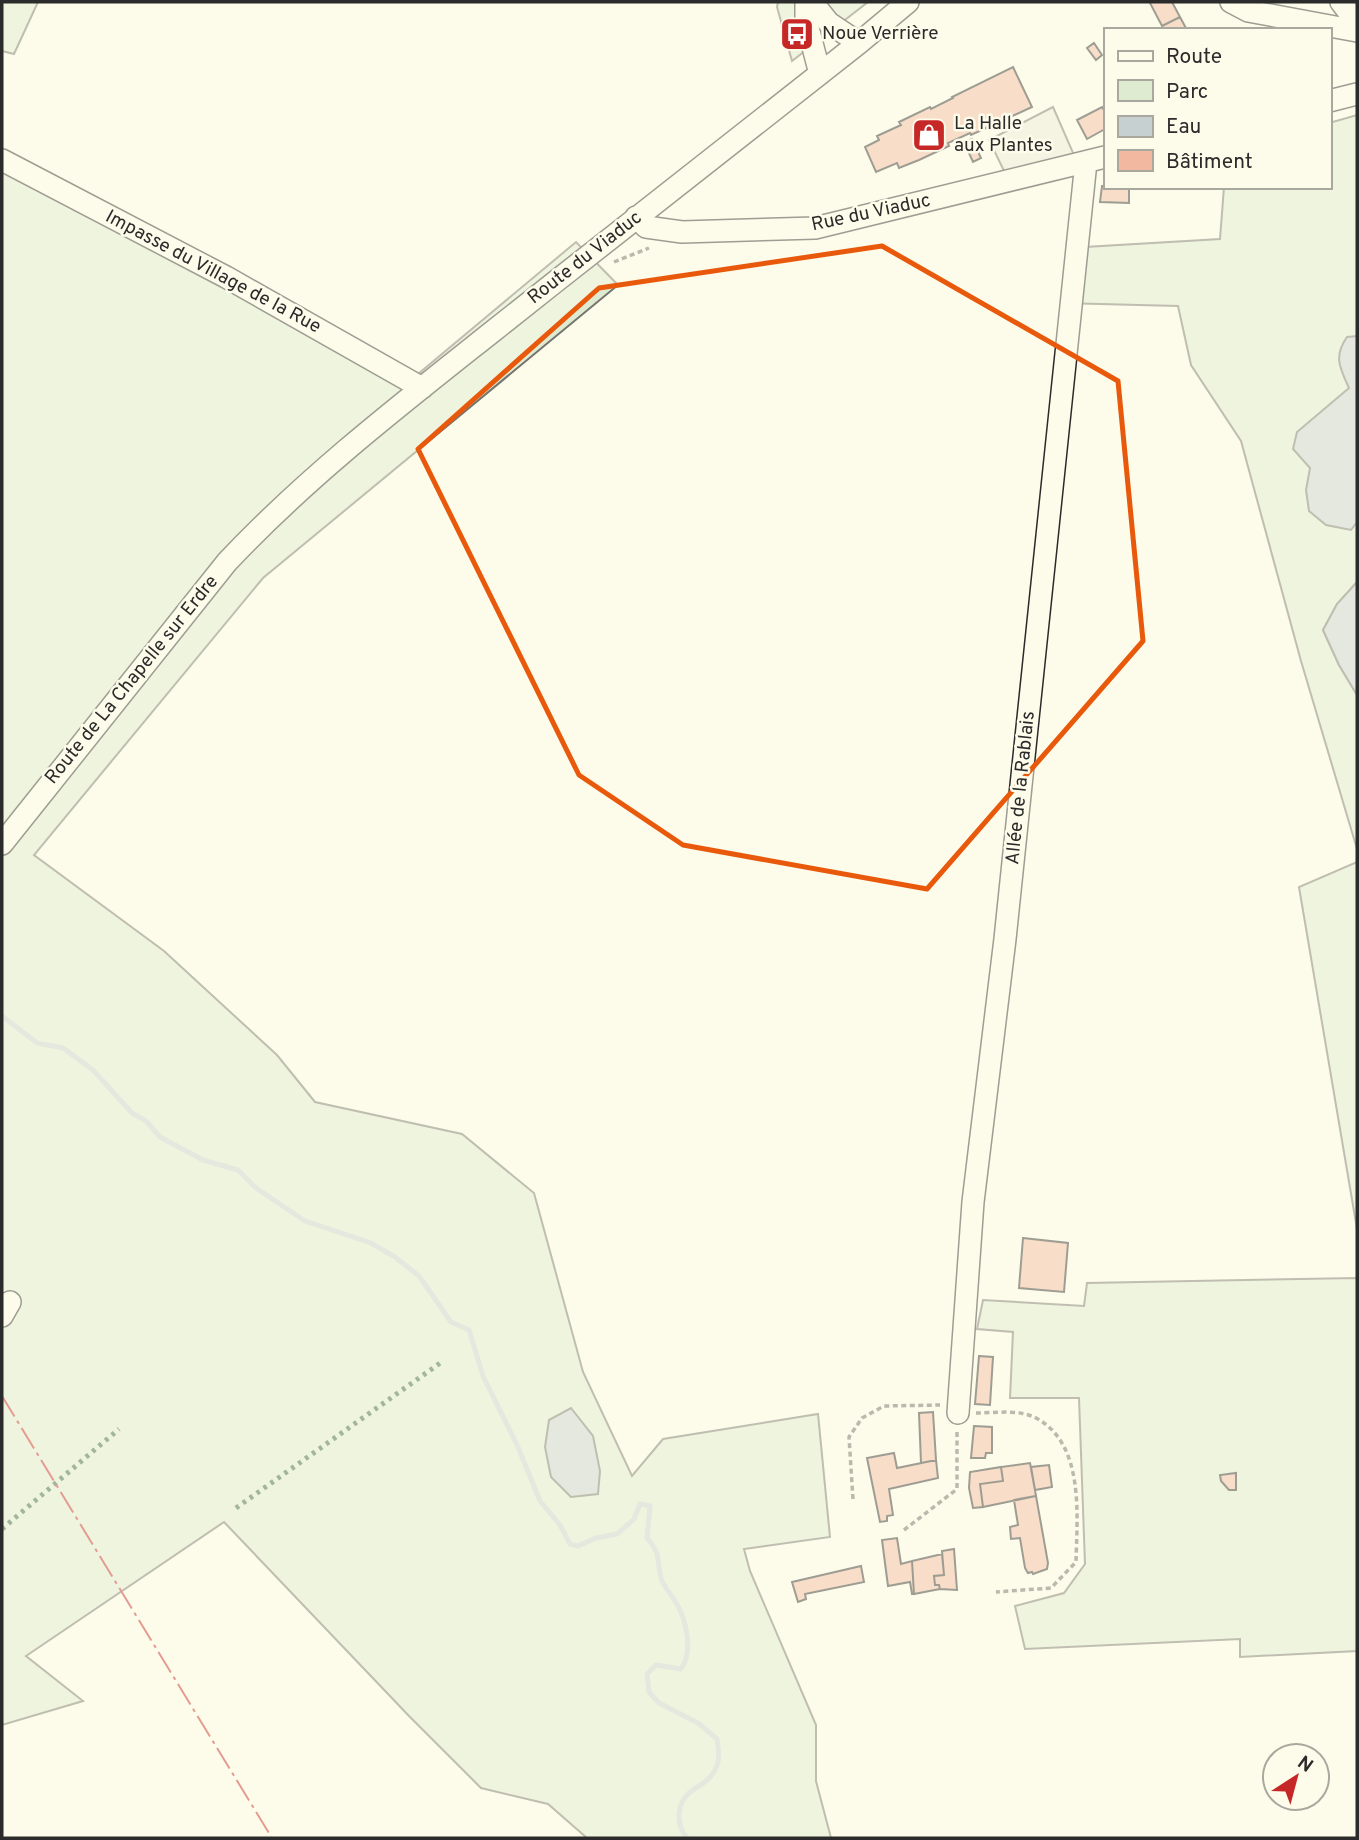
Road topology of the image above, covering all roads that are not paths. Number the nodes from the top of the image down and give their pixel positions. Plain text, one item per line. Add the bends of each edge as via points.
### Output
1 (806, 2) edge
2 (812, 2) edge
3 (908, 2) edge
4 (1231, 2) edge
5 (1341, 2) edge
6 (1357, 23) edge
7 (1357, 31) edge
8 (859, 43) junction
9 (820, 74) junction
10 (1357, 94) edge
11 (1331, 100) edge
12 (2, 160) edge
13 (1095, 160) edge
14 (636, 217) junction
15 (422, 388) junction
16 (267, 519) joint
17 (2, 844) edge
18 (958, 1409) road end

1 - 9 street
2 - 8 street via 830,23
3 - 8 street, Route du Viaduc
4 - 7 street via 1248,11
5 - 6 street
8 - 9 street, Route du Viaduc
9 - 14 street, Route du Viaduc
10 - 11 street
12 - 15 street, Impasse du Village de la Rue via 226,277
13 - 14 street, Rue du Viaduc via 815,229 682,232 646,227
13 - 18 street, Allée de la Rablais via 973,1202
14 - 15 street, Route du Viaduc
15 - 16 street, Route du Viaduc
16 - 17 street, Route de La Chapelle sur Erdre via 195,601

